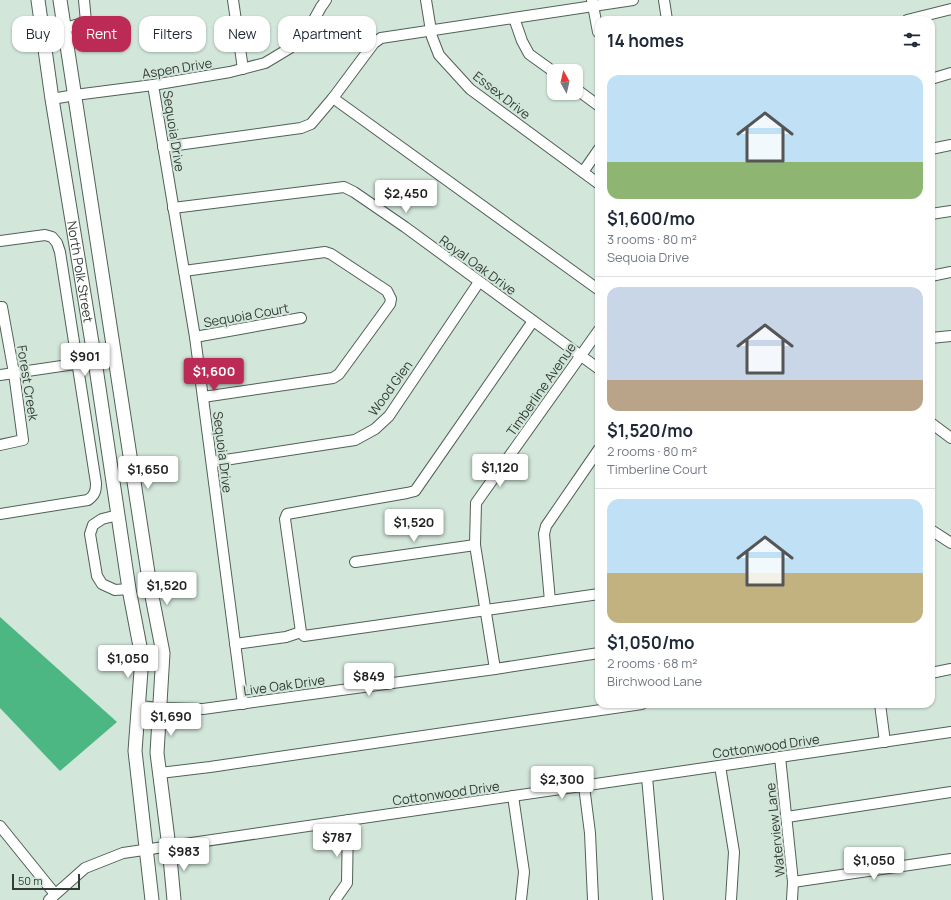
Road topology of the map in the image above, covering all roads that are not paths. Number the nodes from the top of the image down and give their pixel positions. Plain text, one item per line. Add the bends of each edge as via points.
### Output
1 (38, 0) edge
2 (60, 0) edge
3 (84, 0) edge
4 (233, 0) edge
5 (426, 0) edge
6 (633, 0) edge
7 (664, 0) edge
8 (321, 2) edge
9 (593, 3) edge
10 (950, 8) edge
11 (595, 16) edge
12 (666, 16) edge
13 (921, 16) edge
14 (514, 18) junction
15 (65, 28) junction
16 (431, 30) junction
17 (547, 67) edge
18 (244, 69) junction
19 (951, 73) edge
20 (935, 78) edge
21 (153, 85) junction
22 (583, 94) edge
23 (75, 95) junction
24 (333, 98) junction
25 (52, 99) junction
26 (595, 103) edge
27 (951, 145) edge
28 (163, 147) junction
29 (935, 148) edge
30 (595, 155) edge
31 (583, 172) junction
32 (595, 181) edge
33 (173, 208) junction
34 (951, 211) edge
35 (935, 213) edge
36 (0, 241) edge
37 (184, 271) junction
38 (951, 272) edge
39 (935, 275) edge
40 (479, 282) junction
41 (595, 287) edge
42 (1, 307) edge
43 (301, 318) dead end
44 (533, 321) junction
45 (595, 335) edge
46 (951, 336) edge
47 (195, 337) junction
48 (935, 338) edge
49 (580, 355) junction
50 (116, 358) junction
51 (95, 361) junction
52 (78, 364) junction
53 (595, 366) edge
54 (14, 373) junction
55 (0, 374) edge
56 (203, 397) junction
57 (935, 427) edge
58 (951, 438) edge
59 (0, 445) edge
60 (595, 455) edge
61 (212, 462) junction
62 (0, 514) edge
63 (118, 515) junction
64 (935, 533) edge
65 (951, 543) edge
66 (476, 545) junction
67 (355, 562) dead end
68 (150, 586) junction
69 (129, 589) junction
70 (595, 595) edge
71 (550, 601) junction
72 (486, 609) junction
73 (300, 632) junction
74 (235, 644) junction
75 (595, 654) edge
76 (495, 669) junction
77 (951, 669) edge
78 (935, 672) edge
79 (243, 704) junction
80 (139, 706) junction
81 (160, 708) junction
82 (615, 708) edge
83 (881, 708) edge
84 (951, 732) edge
85 (885, 742) junction
86 (780, 757) junction
87 (720, 766) junction
88 (160, 773) junction
89 (647, 777) junction
90 (584, 786) junction
91 (951, 792) edge
92 (513, 796) junction
93 (786, 817) junction
94 (348, 820) junction
95 (0, 826) edge
96 (158, 848) junction
97 (951, 859) edge
98 (793, 882) junction
99 (52, 897) edge
100 (152, 900) edge
101 (174, 900) edge
102 (335, 900) edge
103 (521, 900) edge
104 (593, 900) edge
105 (658, 900) edge
106 (731, 900) edge
107 (792, 900) edge

1 - 25 main road, North Polk Street
2 - 15 main road, North Polk Street
3 - 15 street via 86,22
4 - 18 street
5 - 16 street, Essex Drive
6 - 9 street
7 - 12 street
8 - 18 street, Aspen Drive via 311,25 290,48 265,63
9 - 11 street
9 - 14 street
10 - 13 street
14 - 16 street
14 - 17 street via 529,54
15 - 23 main road, North Polk Street
16 - 24 street via 381,38 374,43
16 - 31 street, Essex Drive via 439,55 470,89
18 - 21 street, Aspen Drive
19 - 20 street
21 - 23 street, Aspen Drive
21 - 28 street, Sequoia Drive
22 - 26 street
23 - 25 street, Aspen Drive
23 - 50 main road, North Polk Street
24 - 28 street via 311,124 301,128
24 - 41 street
25 - 51 main road, North Polk Street
27 - 29 street
28 - 33 street, Sequoia Drive
30 - 31 street
31 - 32 street, Essex Drive
33 - 37 street, Sequoia Drive
33 - 40 street, Royal Oak Drive via 344,187 405,227
34 - 35 street
36 - 52 street via 45,235 58,243
37 - 47 street, Sequoia Drive
37 - 56 street via 324,252 387,291 391,298 390,304 339,374 333,378
38 - 39 street
40 - 44 street, Royal Oak Drive
40 - 61 street, Wood Glen via 389,416 374,430 355,440
42 - 54 street, Forest Creek
43 - 47 street, Sequoia Court
44 - 49 street, Royal Oak Drive
44 - 73 street via 415,491 287,514 285,519
45 - 49 street, Timberline Avenue
46 - 48 street
47 - 56 street, Sequoia Drive
49 - 53 street, Royal Oak Drive
49 - 66 street, Timberline Avenue via 476,503
50 - 51 street
50 - 68 main road, North Polk Street
51 - 52 street
51 - 63 main road, North Polk Street
52 - 54 street
52 - 62 street via 96,491 88,500
54 - 55 street
54 - 59 street, Forest Creek via 23,440
56 - 61 street, Sequoia Drive
57 - 58 street
60 - 71 street via 546,526 544,534
61 - 74 street, Sequoia Drive
63 - 69 main road, North Polk Street
63 - 69 street via 102,519 93,525 90,534 97,576 102,584 115,590
64 - 65 street
66 - 67 street
66 - 72 street, Timberline Avenue
68 - 69 main road
68 - 81 main road, North Polk Street via 163,654
69 - 80 main road, North Polk Street via 142,657
70 - 71 street
71 - 72 street
72 - 73 street via 304,636
72 - 76 street, Timberline Avenue
73 - 74 street via 286,638
74 - 79 street, Sequoia Drive
75 - 76 street, Live Oak Drive
76 - 79 street, Live Oak Drive
77 - 78 street
79 - 81 street, Live Oak Drive via 203,709
80 - 81 street, Live Oak Drive
80 - 96 main road, North Polk Street via 135,751
81 - 88 main road, North Polk Street via 157,753
82 - 88 street via 210,768
83 - 85 street
84 - 85 street, Cottonwood Drive
85 - 86 street, Cottonwood Drive
86 - 87 street, Cottonwood Drive
86 - 93 street, Waterview Lane
87 - 89 street, Cottonwood Drive
87 - 106 street via 734,852
88 - 96 main road, North Polk Street
89 - 90 street, Cottonwood Drive
89 - 105 street
90 - 92 street, Cottonwood Drive
90 - 104 street via 590,833
91 - 93 street
92 - 94 street, Cottonwood Drive
92 - 103 street via 524,872
93 - 98 street, Waterview Lane
94 - 96 street, Cottonwood Drive
94 - 102 street via 347,884
95 - 99 street
96 - 99 street, Cottonwood Drive via 123,853 85,868
96 - 100 main road, North Polk Street
96 - 101 main road, North Polk Street
97 - 98 street
98 - 107 street, Waterview Lane

